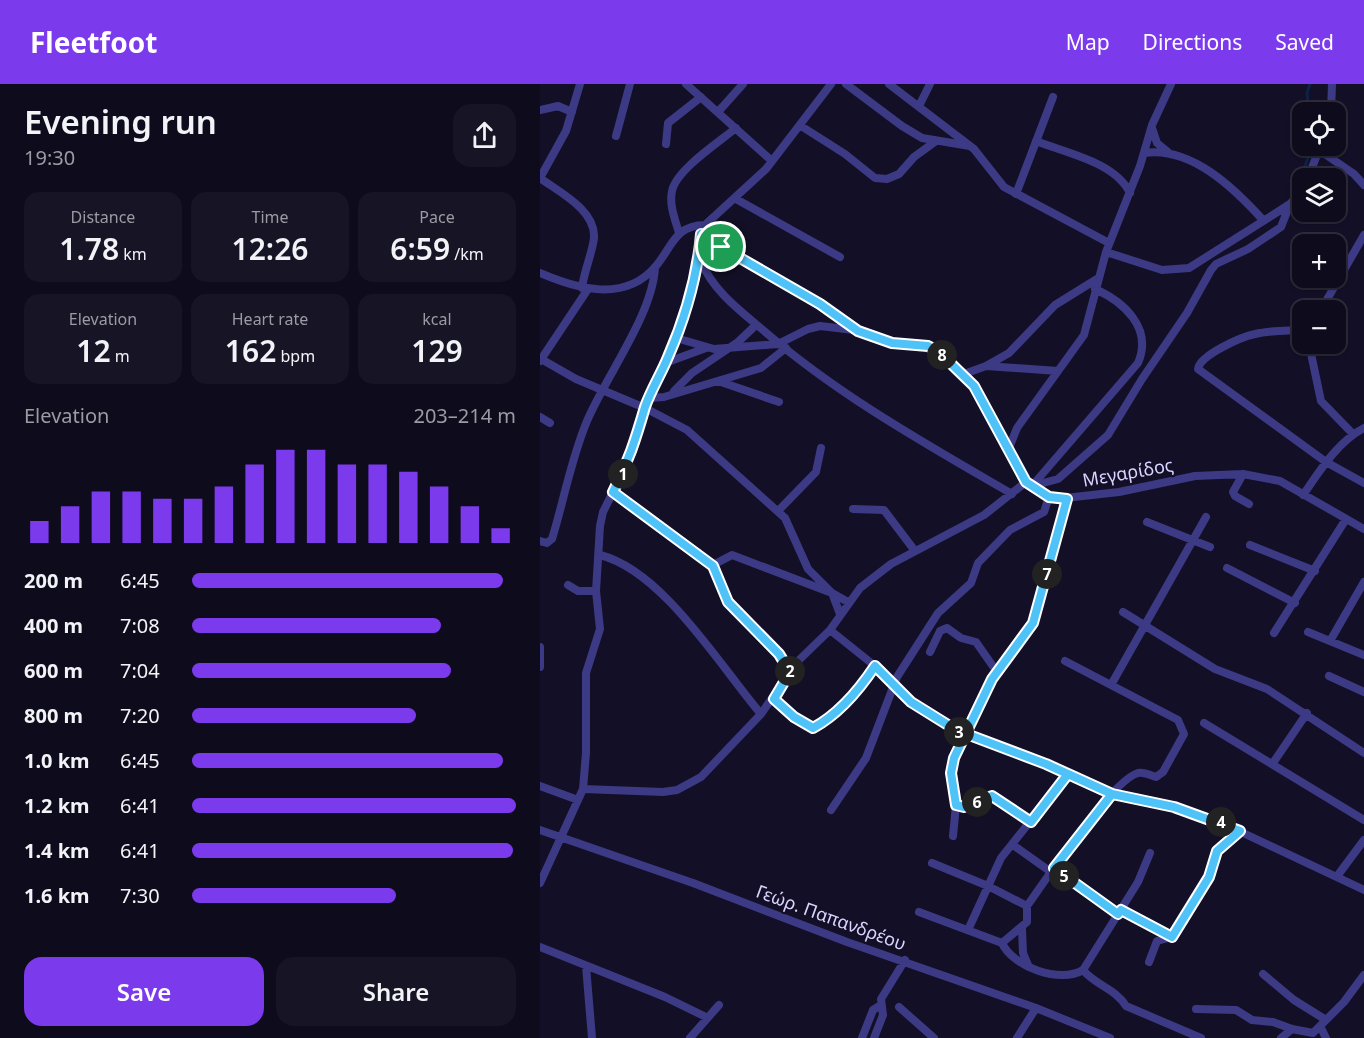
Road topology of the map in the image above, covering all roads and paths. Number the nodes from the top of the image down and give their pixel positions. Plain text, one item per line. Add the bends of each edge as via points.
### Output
1 (580, 84) edge
2 (630, 84) edge
3 (686, 84) edge
4 (743, 84) edge
5 (831, 84) edge
6 (846, 84) edge
7 (888, 84) edge
8 (930, 84) edge
9 (1171, 84) edge
10 (1332, 84) edge
11 (701, 97) junction
12 (1053, 97) dead end
13 (1331, 102) edge
14 (919, 106) junction
15 (540, 110) edge
16 (572, 112) junction
17 (718, 112) junction
18 (1152, 125) junction
19 (801, 126) junction
20 (736, 128) junction
21 (616, 136) dead end
22 (936, 141) junction
23 (1036, 141) junction
24 (666, 144) dead end
25 (971, 146) junction
26 (1144, 153) junction
27 (1172, 154) junction
28 (1330, 156) edge
29 (772, 161) junction
30 (540, 178) edge
31 (1364, 185) edge
32 (1130, 193) junction
33 (1017, 194) junction
34 (736, 199) junction
35 (1290, 204) joint
36 (1263, 220) junction
37 (705, 225) junction
38 (679, 233) junction
39 (701, 234) junction
40 (1364, 235) edge
41 (1109, 243) junction
42 (1106, 252) junction
43 (699, 256) junction
44 (840, 257) dead end
45 (655, 267) junction
46 (541, 272) edge
47 (1097, 279) junction
48 (585, 288) junction
49 (1095, 289) junction
50 (1327, 300) edge
51 (756, 325) junction
52 (858, 331) junction
53 (1292, 331) edge
54 (676, 338) junction
55 (781, 347) junction
56 (707, 348) junction
57 (726, 348) junction
58 (1311, 354) edge
59 (541, 360) edge
60 (665, 363) junction
61 (986, 366) junction
62 (1058, 371) junction
63 (964, 374) junction
64 (716, 381) junction
65 (601, 390) junction
66 (670, 394) junction
67 (649, 398) junction
68 (779, 402) dead end
69 (645, 408) junction
70 (540, 417) edge
71 (550, 423) dead end
72 (1364, 428) edge
73 (1353, 434) junction
74 (821, 448) dead end
75 (1009, 448) junction
76 (1326, 462) junction
77 (1243, 474) junction
78 (1364, 483) edge
79 (1029, 484) junction
80 (613, 492) junction
81 (1012, 494) junction
82 (1303, 495) junction
83 (1049, 497) junction
84 (1067, 499) junction
85 (1249, 504) dead end
86 (853, 509) dead end
87 (778, 511) junction
88 (1206, 517) dead end
89 (1346, 519) junction
90 (1147, 522) dead end
91 (1364, 529) edge
92 (540, 541) edge
93 (1193, 542) junction
94 (1250, 545) dead end
95 (1210, 547) dead end
96 (915, 551) junction
97 (600, 555) junction
98 (713, 566) junction
99 (1227, 568) dead end
100 (1315, 571) junction
101 (1364, 582) edge
102 (568, 585) dead end
103 (596, 591) junction
104 (832, 593) junction
105 (848, 602) junction
106 (1295, 603) junction
107 (1123, 612) dead end
108 (840, 614) junction
109 (1145, 624) junction
110 (830, 630) junction
111 (1308, 632) dead end
112 (1274, 633) dead end
113 (1330, 640) junction
114 (540, 647) edge
115 (930, 652) dead end
116 (1364, 655) edge
117 (1065, 661) dead end
118 (875, 666) junction
119 (540, 667) edge
120 (790, 672) junction
121 (997, 672) junction
122 (1329, 676) dead end
123 (895, 685) junction
124 (1111, 686) junction
125 (1364, 692) edge
126 (774, 699) junction
127 (1307, 712) junction
128 (761, 714) junction
129 (1204, 723) dead end
130 (963, 734) junction
131 (1364, 753) edge
132 (1273, 763) junction
133 (1068, 774) junction
134 (540, 786) edge
135 (583, 789) junction
136 (1112, 794) junction
137 (578, 800) junction
138 (956, 805) junction
139 (831, 810) dead end
140 (1364, 820) edge
141 (1031, 822) junction
142 (540, 830) edge
143 (1240, 831) junction
144 (953, 836) dead end
145 (561, 838) junction
146 (1364, 840) edge
147 (1013, 845) junction
148 (1149, 853) dead end
149 (932, 863) dead end
150 (1052, 870) junction
151 (1338, 876) junction
152 (540, 883) edge
153 (988, 886) junction
154 (1364, 890) edge
155 (1027, 906) junction
156 (919, 912) dead end
157 (1119, 912) junction
158 (1022, 929) junction
159 (968, 930) junction
160 (1172, 937) junction
161 (1002, 944) junction
162 (540, 947) edge
163 (905, 960) junction
164 (1149, 962) dead end
165 (586, 966) junction
166 (1029, 966) junction
167 (1083, 970) junction
168 (1263, 974) dead end
169 (1364, 975) edge
170 (719, 1005) dead end
171 (881, 1005) junction
172 (899, 1006) dead end
173 (1036, 1008) junction
174 (1196, 1009) dead end
175 (706, 1017) junction
176 (1323, 1023) junction
177 (1292, 1029) junction
178 (1103, 1037) edge
179 (592, 1038) edge
180 (690, 1038) edge
181 (862, 1038) edge
182 (874, 1038) edge
183 (934, 1038) edge
184 (1017, 1038) edge
185 (1201, 1038) edge
186 (1281, 1038) edge
187 (1326, 1038) edge

1 - 16 street
2 - 21 street
3 - 11 street
4 - 17 street
5 - 19 street
6 - 22 street via 902,126
7 - 14 street
8 - 14 street
9 - 18 street
10 - 13 street
11 - 17 street
11 - 24 street via 668,123
12 - 23 street
14 - 25 street
15 - 16 street via 558,106
16 - 30 street
17 - 20 street
18 - 26 street
18 - 27 street via 1157,143
19 - 22 street via 875,178 899,174
19 - 29 street
20 - 29 street
20 - 38 street via 674,185 672,209
22 - 25 street
23 - 32 street via 1107,170
23 - 33 street
25 - 33 street via 1004,187
26 - 27 street
26 - 32 street
27 - 36 street via 1224,182
28 - 31 street
29 - 34 street
30 - 48 street via 591,220 594,238
32 - 41 street
33 - 41 street
34 - 37 street
34 - 44 street
35 - 36 street
35 - 79 street via 1281,227 1211,270 1108,435 1058,479
36 - 42 street via 1189,268 1162,270
37 - 38 street via 694,225
37 - 39 street
38 - 45 street
39 - 43 street
39 - 52 street
40 - 50 street
41 - 42 street
42 - 47 street
43 - 51 street via 723,295
43 - 54 street via 692,294
45 - 48 street via 614,289
45 - 65 street via 642,313
46 - 48 street
47 - 49 street
47 - 61 street via 1055,305 1009,353
48 - 59 street
49 - 62 street via 1084,335
49 - 79 street via 1122,304 1134,317 1140,330 1142,353 1138,363
51 - 55 street
51 - 57 street
52 - 55 street via 820,326 808,329
52 - 63 street, Μεγαρίδος via 892,343 928,346
53 - 76 street via 1253,334 1216,351 1201,361 1198,369
54 - 56 street
54 - 60 street
55 - 57 street
55 - 64 street via 761,368
55 - 81 street via 891,421
56 - 57 street
56 - 60 street
57 - 66 street
58 - 73 street via 1321,402
59 - 65 street
60 - 67 street
61 - 62 street
61 - 63 street
62 - 75 street via 1017,428
63 - 75 street, Μεγαρίδος via 984,401
64 - 66 street
64 - 68 street
65 - 69 street
65 - 92 street via 578,443 552,539 547,543
66 - 67 street
67 - 69 street
69 - 80 street via 633,452
69 - 87 street via 687,430
70 - 71 street
72 - 73 street
73 - 76 street
74 - 87 street via 816,472
75 - 79 street, Μεγαρίδος via 1016,467
76 - 78 street
76 - 82 street
77 - 82 street, Μεγαρίδος via 1280,481
77 - 84 street, Μεγαρίδος via 1195,476
77 - 85 street via 1233,492
79 - 81 street
79 - 83 street, Μεγαρίδος
80 - 97 street via 600,526
80 - 98 street
81 - 96 street via 984,515
82 - 89 street, Μεγαρίδος
83 - 84 street, Μεγαρίδος
83 - 123 street via 1044,512 1010,530 978,563 971,583 938,613
84 - 121 street via 1035,617
86 - 96 street via 884,510
87 - 104 street via 790,526 800,557
88 - 93 street
89 - 91 street, Μεγαρίδος
89 - 100 street
90 - 93 street
93 - 95 street
93 - 109 street
94 - 100 street
96 - 105 street via 874,576
97 - 103 street
97 - 128 street via 633,570 671,605
98 - 104 street via 726,557 741,557
98 - 120 street via 728,602 779,654
99 - 106 street
100 - 106 street
101 - 113 street
102 - 103 street via 578,591
103 - 135 street via 600,630 586,673
104 - 105 street
104 - 108 street
105 - 108 street
106 - 112 street
107 - 109 street
108 - 110 street
109 - 124 street
109 - 127 street via 1215,669 1267,689
110 - 118 street
110 - 120 street
111 - 113 street
113 - 116 street
114 - 119 street
115 - 121 street via 940,631 947,628 976,642
117 - 124 street
118 - 123 street
118 - 126 street via 848,701 813,728
120 - 126 street
121 - 130 street
122 - 125 street
123 - 130 street via 911,702
123 - 139 street via 866,758
124 - 136 street via 1178,720 1184,734 1160,776 1140,773
126 - 128 street
127 - 131 street
127 - 132 street
128 - 135 street via 716,763 687,786 663,792
129 - 132 street
130 - 133 street
130 - 138 street via 951,773
132 - 140 street
133 - 136 street
133 - 141 street
134 - 137 street
135 - 137 street
136 - 143 street via 1174,807
136 - 150 street
137 - 145 street
138 - 141 street via 964,807 992,796
138 - 144 street
141 - 147 street
142 - 145 street, Γεώρ. Παπανδρέου
143 - 151 street
143 - 160 street via 1217,851 1209,877
145 - 152 street
145 - 163 street, Γεώρ. Παπανδρέου
146 - 151 street
147 - 150 street
147 - 153 street via 1001,858
148 - 157 street via 1138,882
149 - 153 street
150 - 155 street
150 - 157 street
151 - 154 street
153 - 155 street
153 - 159 street
155 - 158 street via 1029,917
156 - 159 street
157 - 160 street
157 - 167 street
158 - 161 street
158 - 166 street via 1023,953
159 - 161 street
160 - 164 street via 1157,941
161 - 166 street via 1011,957
162 - 165 street
163 - 171 street
163 - 173 street, Γεώρ. Παπανδρέου
165 - 175 street
165 - 179 street
166 - 167 street via 1068,975
167 - 185 street via 1119,996 1126,1006
168 - 176 street
169 - 176 street
170 - 175 street
171 - 181 street via 873,1010
171 - 182 street via 881,1025
172 - 183 street
173 - 178 street, Γεώρ. Παπανδρέου
173 - 184 street
174 - 177 street via 1236,1010 1252,1020
175 - 180 street
176 - 177 street via 1313,1033
176 - 187 street
177 - 186 street

